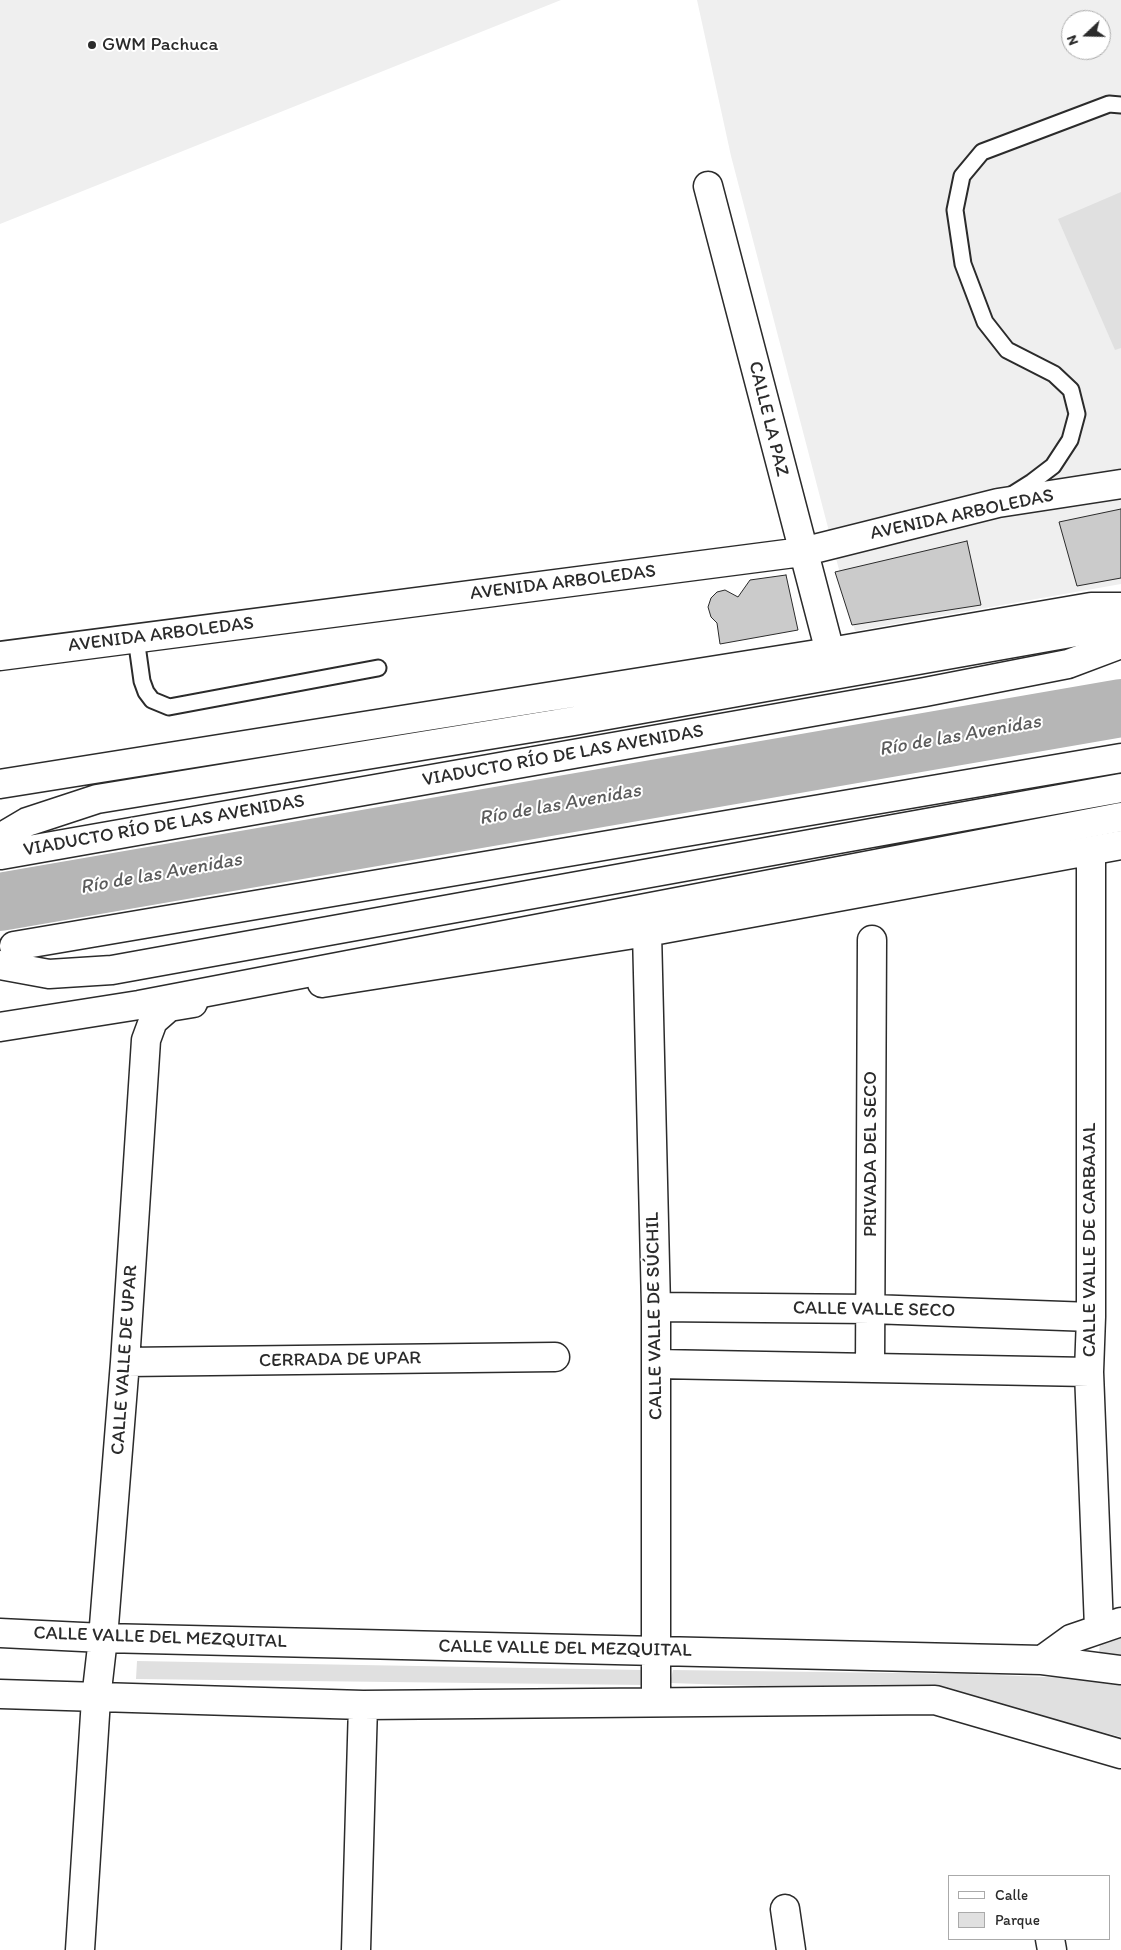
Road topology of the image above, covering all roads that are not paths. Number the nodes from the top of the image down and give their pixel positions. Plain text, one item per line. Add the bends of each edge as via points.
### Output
1 (1121, 105) edge
2 (708, 186) dead end
3 (1121, 484) edge
4 (998, 503) junction
5 (802, 552) junction
6 (1121, 607) edge
7 (1121, 624) edge
8 (136, 638) junction
9 (1121, 644) edge
10 (830, 652) junction
11 (0, 656) edge
12 (378, 668) dead end
13 (1121, 758) edge
14 (0, 784) edge
15 (1121, 788) edge
16 (1121, 817) edge
17 (1121, 845) edge
18 (1, 846) edge
19 (1090, 851) junction
20 (647, 932) junction
21 (872, 940) dead end
22 (7, 956) edge
23 (4, 1020) edge
24 (656, 1307) junction
25 (871, 1309) junction
26 (1091, 1317) junction
27 (556, 1357) dead end
28 (126, 1362) junction
29 (657, 1364) junction
30 (870, 1368) junction
31 (1089, 1372) junction
32 (1110, 1625) edge
33 (0, 1633) edge
34 (103, 1638) junction
35 (657, 1651) junction
36 (1042, 1660) junction
37 (1121, 1670) edge
38 (0, 1694) edge
39 (96, 1699) junction
40 (656, 1701) junction
41 (363, 1705) junction
42 (1121, 1754) edge
43 (785, 1909) dead end
44 (80, 1950) edge
45 (356, 1950) edge
46 (792, 1950) edge

1 - 4 lane via 1109,104 982,152 962,176 955,210 963,264 985,322 1008,350 1054,374 1071,390 1077,414 1070,440 1052,466
2 - 5 street, CALLE LA PAZ
3 - 4 street, AVENIDA ARBOLEDAS
4 - 5 street, AVENIDA ARBOLEDAS
5 - 8 street, AVENIDA ARBOLEDAS
5 - 10 street, CALLE LA PAZ
6 - 10 street via 1090,607
7 - 18 street via 574,722 97,799 27,822
8 - 11 street, AVENIDA ARBOLEDAS
8 - 12 lane via 146,692 152,700 169,707
9 - 18 street, VIADUCTO RÍO DE LAS AVENIDAS via 1068,664 925,692
10 - 14 street
13 - 22 street
15 - 22 street via 112,970 50,974
16 - 23 street via 139,1006
17 - 19 street
19 - 20 street
19 - 26 street, CALLE VALLE DE CARBAJAL
20 - 24 street, CALLE VALLE DE SÚCHIL
20 - 28 street, CALLE VALLE DE UPAR via 169,1007 153,1021 146,1040
21 - 25 street, PRIVADA DEL SECO
24 - 25 street, CALLE VALLE SECO
24 - 29 street, CALLE VALLE DE SÚCHIL
25 - 26 street, CALLE VALLE SECO
25 - 30 street, PRIVADA DEL SECO
26 - 31 street, CALLE VALLE DE CARBAJAL
27 - 28 street, CERRADA DE UPAR
28 - 34 street, CALLE VALLE DE UPAR
29 - 30 street
29 - 35 street, CALLE VALLE DE SÚCHIL
30 - 31 street
31 - 32 street, CALLE VALLE DE CARBAJAL
32 - 36 street via 1071,1639
33 - 34 street, CALLE VALLE DEL MEZQUITAL
34 - 35 street, CALLE VALLE DEL MEZQUITAL
34 - 39 street, CALLE VALLE DE UPAR
35 - 36 street, CALLE VALLE DEL MEZQUITAL
35 - 40 street, CALLE VALLE DE SÚCHIL
36 - 37 street, CALLE VALLE DEL MEZQUITAL
38 - 39 street
39 - 41 street
39 - 44 street, CALLE VALLE DE UPAR
40 - 41 street
40 - 42 street via 935,1700
41 - 45 street
43 - 46 street

